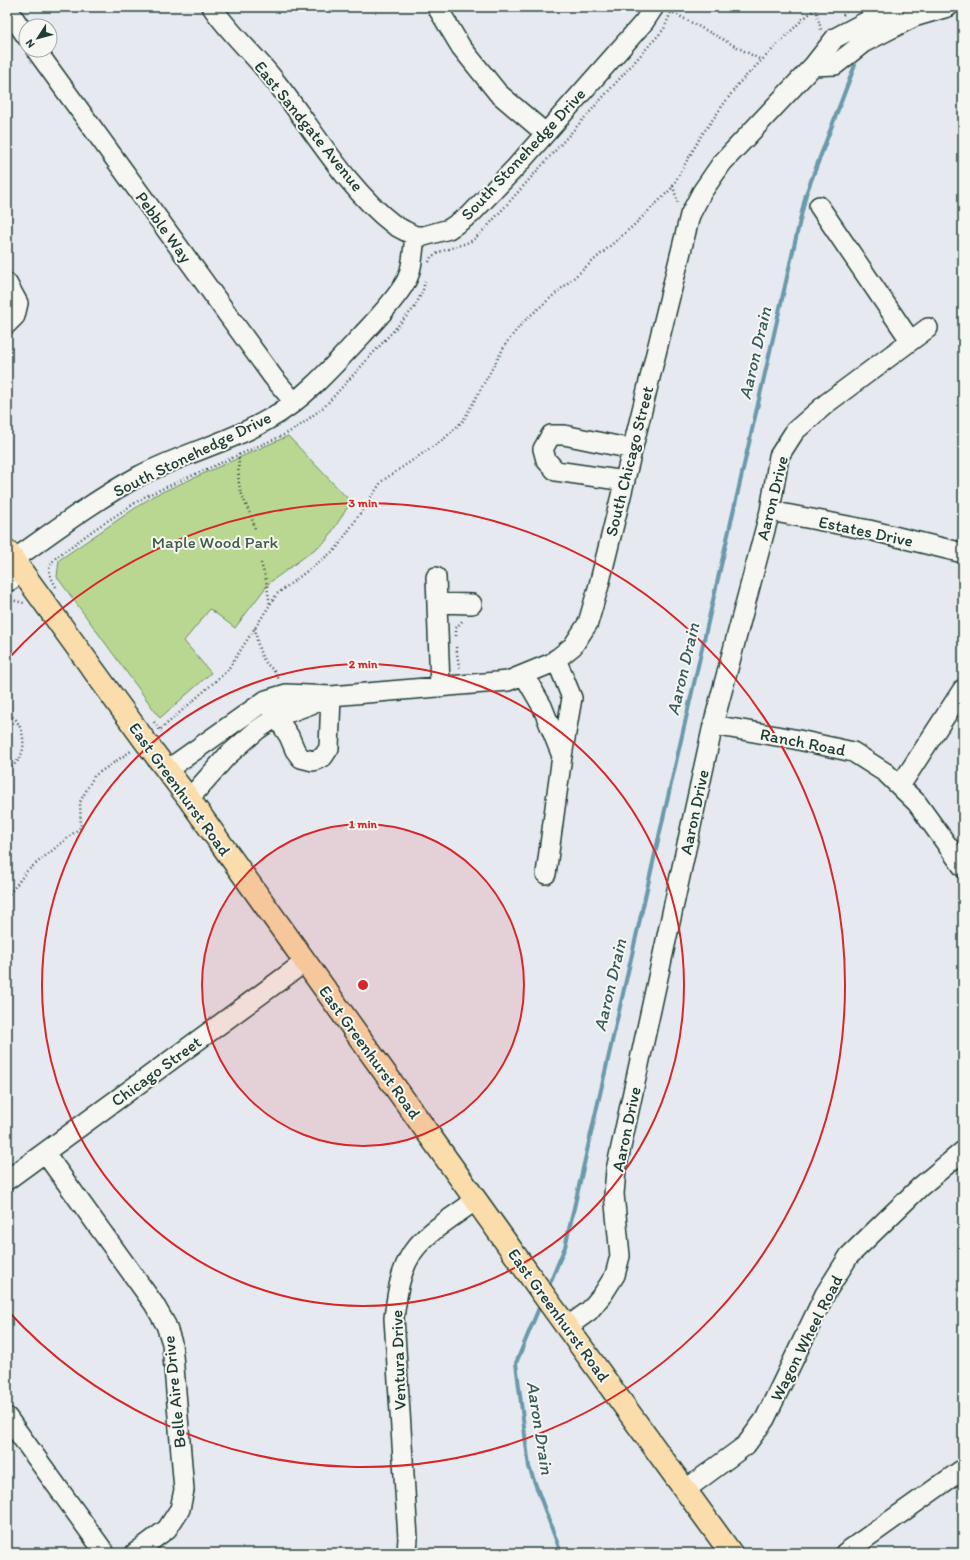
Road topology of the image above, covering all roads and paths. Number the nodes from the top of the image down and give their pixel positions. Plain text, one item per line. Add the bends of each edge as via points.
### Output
1 (212, 7) edge
2 (437, 7) edge
3 (672, 7) edge
4 (818, 7) edge
5 (894, 7) edge
6 (948, 7) edge
7 (7, 8) edge
8 (664, 10) edge
9 (18, 24) edge
10 (42, 58) edge
11 (761, 60) junction
12 (813, 66) junction
13 (546, 133) junction
14 (672, 186) junction
15 (819, 206) dead end
16 (680, 207) dead end
17 (415, 236) junction
18 (429, 263) dead end
19 (426, 277) dead end
20 (7, 283) edge
21 (7, 324) edge
22 (928, 328) dead end
23 (910, 340) junction
24 (294, 402) junction
25 (632, 449) junction
26 (239, 454) junction
27 (624, 481) junction
28 (770, 511) junction
29 (255, 529) dead end
30 (963, 553) edge
31 (9, 557) edge
32 (261, 563) dead end
33 (436, 577) dead end
34 (7, 582) edge
35 (57, 588) dead end
36 (437, 603) junction
37 (270, 605) junction
38 (468, 612) joint
39 (255, 628) junction
40 (556, 659) junction
41 (462, 670) dead end
42 (524, 675) junction
43 (440, 686) junction
44 (963, 690) edge
45 (286, 694) junction
46 (331, 696) junction
47 (266, 700) junction
48 (7, 711) edge
49 (276, 717) junction
50 (152, 719) dead end
51 (713, 725) junction
52 (156, 735) junction
53 (562, 756) junction
54 (7, 769) edge
55 (167, 770) junction
56 (900, 786) junction
57 (189, 799) junction
58 (963, 867) edge
59 (546, 874) dead end
60 (7, 897) edge
61 (305, 962) junction
62 (963, 1151) edge
63 (46, 1152) junction
64 (7, 1180) edge
65 (476, 1200) junction
66 (568, 1327) junction
67 (7, 1417) edge
68 (963, 1468) edge
69 (685, 1490) junction
70 (105, 1553) edge
71 (135, 1553) edge
72 (407, 1553) edge
73 (731, 1553) edge
74 (845, 1553) edge

1 - 17 street, East Sandgate Avenue via 223,24 274,80 342,171 394,225
2 - 13 street via 461,47 498,93
3 - 8 path
4 - 11 path
5 - 12 street, South Chicago Street via 834,38
6 - 12 street via 914,16 863,43 835,65
7 - 9 street
8 - 11 path
8 - 13 street, South Stonehedge Drive via 644,22
8 - 18 path via 664,29 485,229 474,239 438,252 431,257
10 - 24 street, Pebble Way via 268,370
11 - 14 path via 738,84 701,136
12 - 25 street, South Chicago Street via 722,163 690,215
13 - 17 street, South Stonehedge Drive via 471,214 449,229
14 - 16 path
14 - 37 path via 633,226 523,322 507,342 463,421 444,439 382,481 336,549 277,594
15 - 23 street
17 - 24 street, South Stonehedge Drive via 406,282 331,368
19 - 26 path via 415,307 325,406 286,434
20 - 21 street via 18,303 15,316
22 - 23 street, Aaron Drive
23 - 28 street, Aaron Drive via 827,403 795,431 779,456
24 - 31 street, South Stonehedge Drive via 270,419 226,441 139,476
25 - 27 street, South Chicago Street
25 - 27 street via 564,435 551,435 543,449 546,460 556,470
26 - 29 path via 240,489
26 - 35 path via 146,496 54,559 49,569 50,577
27 - 40 street, South Chicago Street via 588,623 573,646
28 - 30 street, Estates Drive via 869,530
28 - 51 street, Aaron Drive
31 - 34 street via 11,580
31 - 52 main road, East Greenhurst Road
32 - 37 path
33 - 36 street
36 - 38 street
36 - 43 street
37 - 39 path
38 - 41 path via 456,628 455,643
39 - 45 path via 264,659 277,673 281,688
39 - 52 path via 227,671
40 - 42 street, South Chicago Street
40 - 53 street via 572,698
42 - 43 street, South Chicago Street via 508,681
42 - 53 street via 542,706
43 - 46 street, South Chicago Street
44 - 56 street
45 - 46 street, South Chicago Street
45 - 47 street, South Chicago Street
46 - 49 street, South Chicago Street
46 - 49 street via 330,748 323,757 313,762 301,758
47 - 49 street
47 - 55 street, South Chicago Street
48 - 54 path via 15,719 24,740 22,753 13,766
49 - 57 street, South Chicago Street via 256,730 227,756
50 - 52 path
51 - 56 street, Ranch Road via 853,752 886,773
51 - 66 street, Aaron Drive via 616,1170 614,1194 620,1256 615,1275 603,1294 589,1311
52 - 55 main road, East Greenhurst Road
52 - 60 path via 94,776 80,802 81,827 27,871
53 - 59 street
55 - 57 main road, East Greenhurst Road
56 - 58 street, Ranch Road via 918,803
57 - 61 main road, East Greenhurst Road
61 - 63 street, Chicago Street
61 - 65 main road, East Greenhurst Road
62 - 69 street, Wagon Wheel Road via 920,1187 849,1256 825,1294 765,1419 746,1445
63 - 64 street, Chicago Street
63 - 71 street, Belle Aire Drive via 154,1304 166,1325 172,1343 184,1490 180,1509 168,1529
65 - 66 main road, East Greenhurst Road
65 - 72 street, Ventura Drive via 425,1238 412,1254 402,1274 397,1296 394,1318
66 - 69 main road, East Greenhurst Road
67 - 70 street
68 - 74 street
69 - 73 main road, East Greenhurst Road

